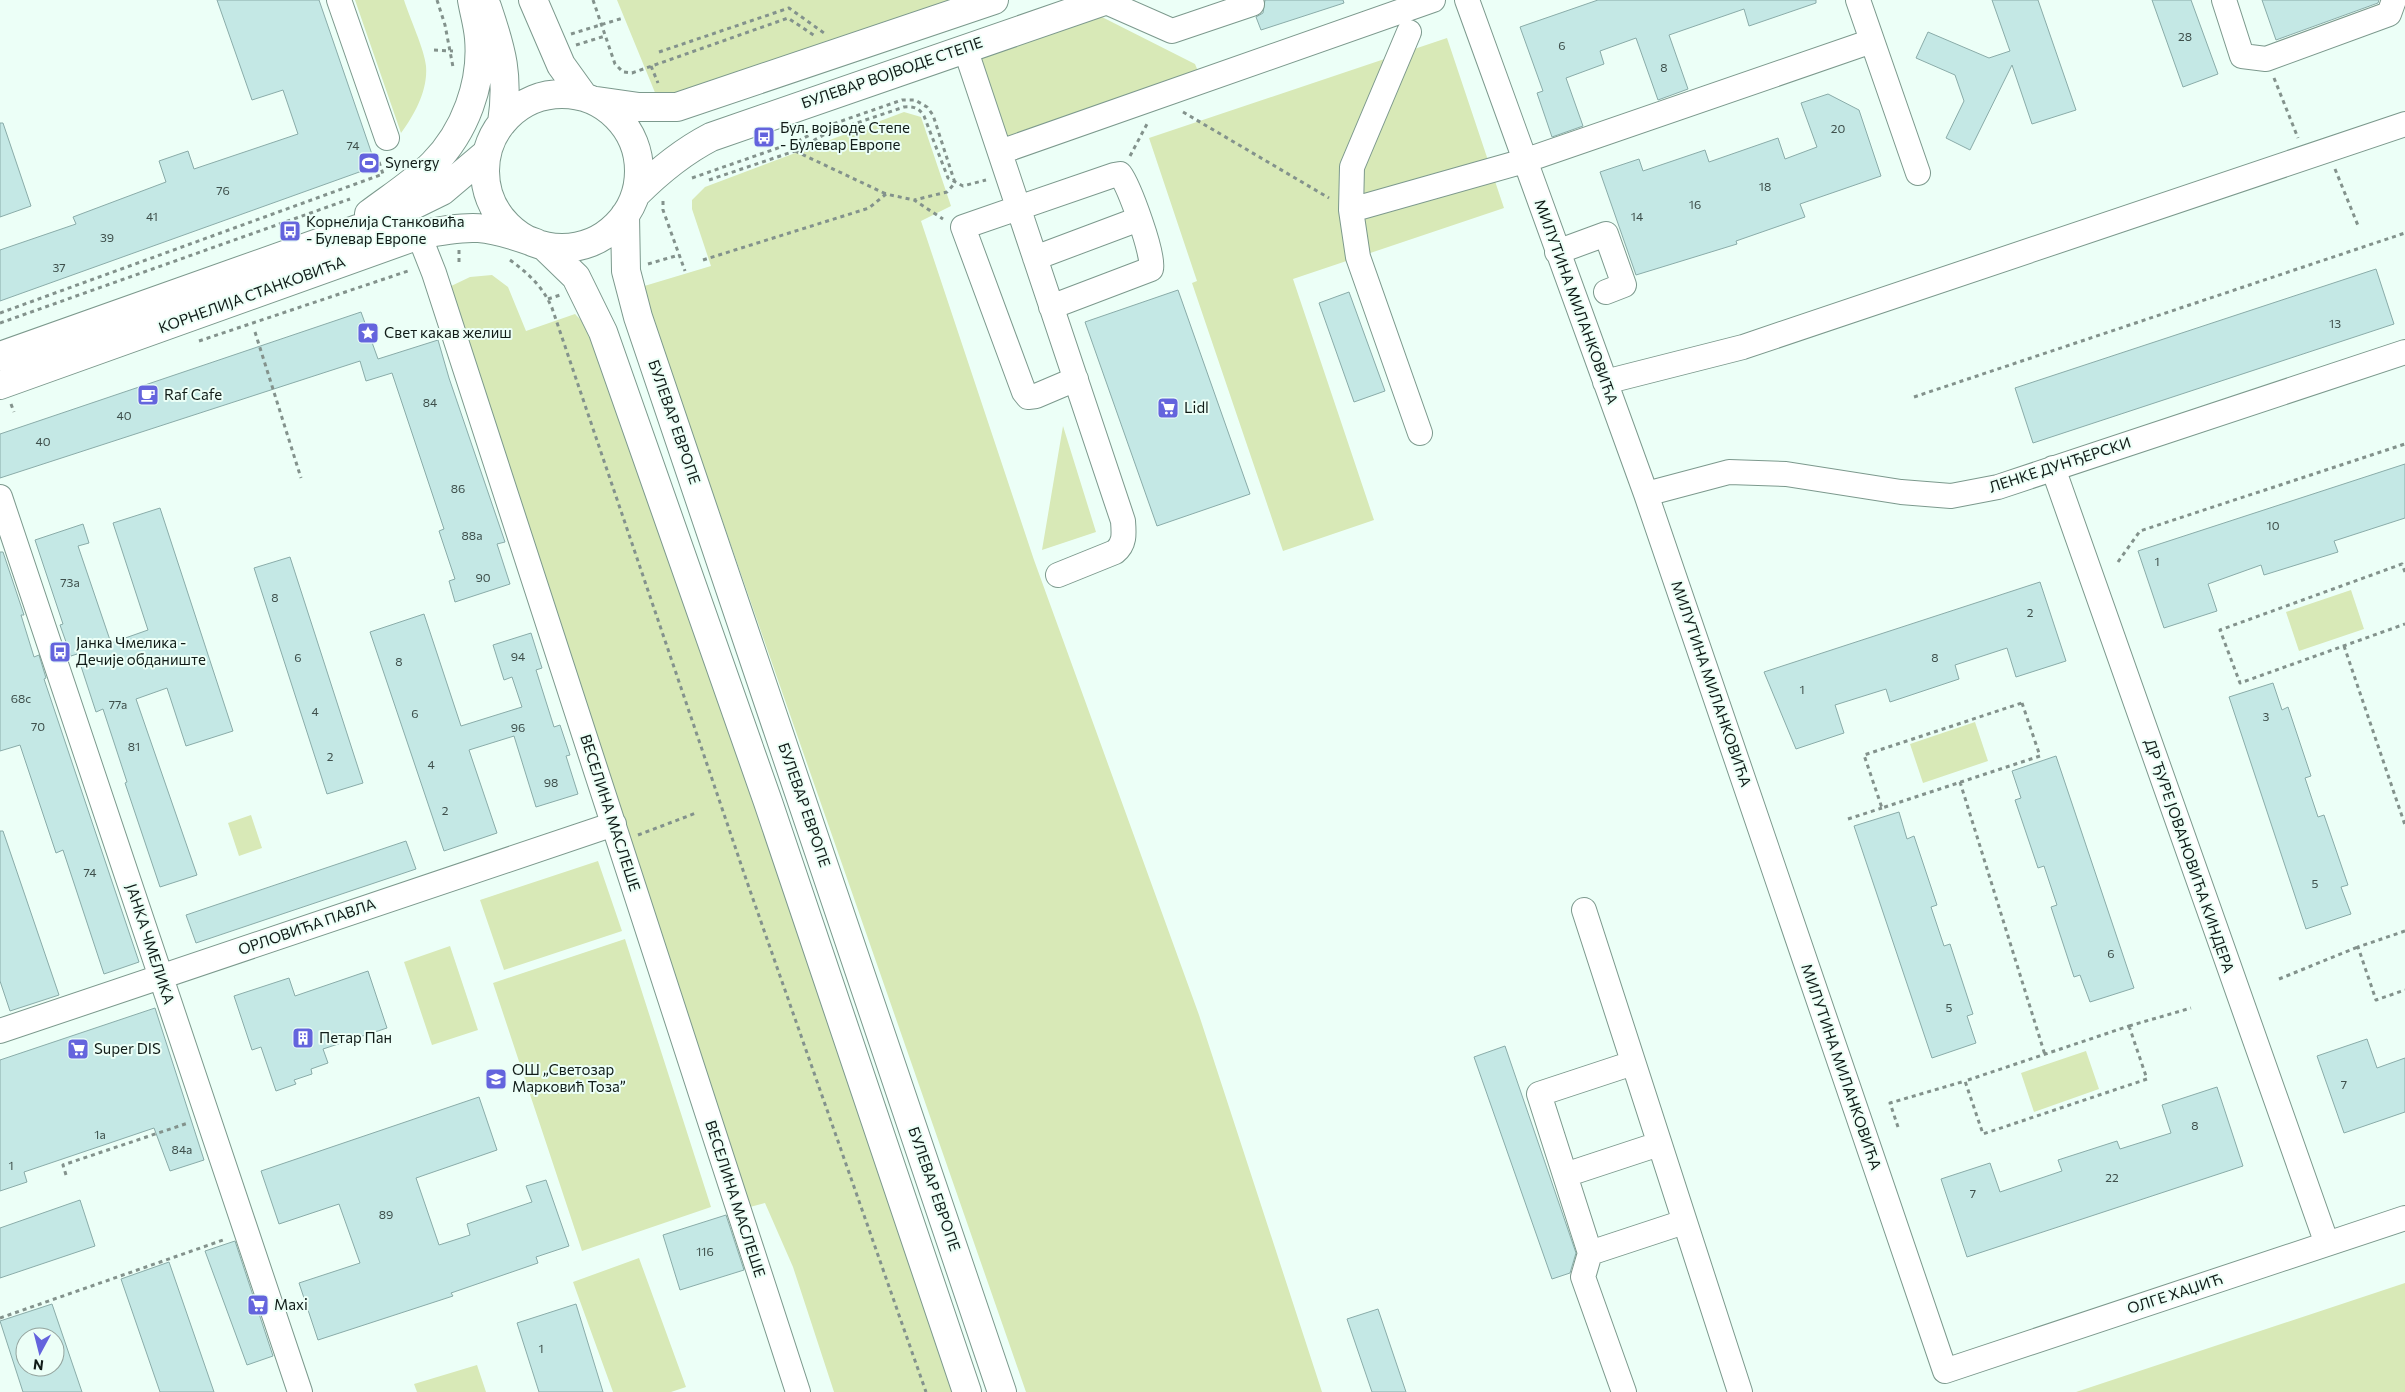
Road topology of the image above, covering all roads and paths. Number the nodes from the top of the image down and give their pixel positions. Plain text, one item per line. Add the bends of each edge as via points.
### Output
1 (339, 0) edge
2 (472, 0) edge
3 (485, 0) edge
4 (533, 0) edge
5 (593, 0) edge
6 (994, 0) edge
7 (1106, 0) edge
8 (1434, 0) edge
9 (1467, 0) edge
10 (1858, 0) edge
11 (2224, 0) edge
12 (2394, 0) edge
13 (1252, 4) dead end
14 (1409, 32) dead end
15 (828, 36) dead end
16 (819, 38) dead end
17 (1872, 41) junction
18 (965, 48) junction
19 (660, 52) dead end
20 (2266, 59) junction
21 (587, 98) junction
22 (1182, 112) dead end
23 (502, 123) junction
24 (1147, 124) dead end
25 (2405, 124) edge
26 (387, 138) dead end
27 (2329, 150) junction
28 (795, 151) junction
29 (488, 153) junction
30 (2306, 157) junction
31 (1524, 161) junction
32 (1003, 163) junction
33 (1918, 173) dead end
34 (383, 174) dead end
35 (1120, 174) junction
36 (685, 180) dead end
37 (709, 180) dead end
38 (955, 183) junction
39 (886, 194) junction
40 (359, 195) dead end
41 (662, 196) dead end
42 (914, 200) junction
43 (630, 205) junction
44 (1018, 208) junction
45 (1351, 210) junction
46 (1139, 219) junction
47 (963, 227) junction
48 (2359, 228) dead end
49 (2405, 233) edge
50 (420, 236) junction
51 (337, 237) junction
52 (540, 244) junction
53 (468, 252) dead end
54 (1557, 252) junction
55 (504, 256) dead end
56 (1035, 258) junction
57 (703, 260) dead end
58 (431, 263) junction
59 (685, 271) dead end
60 (1606, 292) dead end
61 (1051, 307) junction
62 (0, 313) edge
63 (0, 324) edge
64 (255, 332) dead end
65 (198, 342) dead end
66 (2405, 352) edge
67 (0, 356) edge
68 (1076, 379) junction
69 (1605, 382) junction
70 (1914, 396) dead end
71 (8, 398) edge
72 (1420, 433) dead end
73 (2405, 444) edge
74 (2053, 468) junction
75 (301, 478) dead end
76 (1646, 494) junction
77 (0, 497) edge
78 (2118, 562) dead end
79 (2405, 572) edge
80 (1058, 575) dead end
81 (2405, 624) edge
82 (2344, 646) junction
83 (1960, 782) junction
84 (1882, 808) junction
85 (696, 813) dead end
86 (1848, 819) dead end
87 (2405, 825) edge
88 (617, 833) junction
89 (1584, 910) dead end
90 (2405, 931) edge
91 (2358, 947) junction
92 (161, 976) junction
93 (2279, 980) dead end
94 (2405, 990) edge
95 (2191, 1008) dead end
96 (2129, 1026) junction
97 (0, 1031) edge
98 (2045, 1054) junction
99 (1633, 1063) junction
100 (1965, 1081) junction
101 (207, 1116) junction
102 (1898, 1127) dead end
103 (1659, 1144) junction
104 (66, 1175) dead end
105 (1565, 1175) junction
106 (2405, 1218) edge
107 (1684, 1222) junction
108 (246, 1232) junction
109 (2327, 1244) junction
110 (1590, 1252) junction
111 (0, 1318) edge
112 (1945, 1371) joint
113 (300, 1392) edge
114 (798, 1392) edge
115 (926, 1392) edge
116 (967, 1392) edge
117 (1002, 1392) edge
118 (1624, 1392) edge
119 (1738, 1392) edge

1 - 26 street
2 - 51 main road via 479,35 479,66 470,105 455,138 432,165
3 - 23 main road via 499,44 506,82
4 - 21 main road via 561,65
5 - 16 path via 615,64 623,72 632,72 788,18
6 - 21 main road via 678,107 639,107
7 - 13 street via 1172,31
7 - 18 main road, БУЛЕВАР ВОЈВОДЕ СТЕПЕ
8 - 32 street
9 - 31 street, МИЛУТИНА МИЛАНКОВИЋА
10 - 17 street
11 - 20 street via 2242,56
12 - 20 street via 2389,14
14 - 45 street via 1352,167
15 - 19 path via 789,8
17 - 31 street
17 - 33 street
18 - 32 street
18 - 43 main road, БУЛЕВАР ВОЈВОДЕ СТЕПЕ via 710,137 661,170
20 - 30 path
21 - 23 main road via 562,94 539,98 519,107
21 - 43 main road via 613,113 629,132 639,169
22 - 45 path
23 - 29 main road
24 - 35 path
25 - 27 street
27 - 30 street
27 - 48 path
28 - 37 path
28 - 38 path via 826,133 912,106 924,116 944,171
28 - 39 path
29 - 51 main road, КОРНЕЛИЈА СТАНКОВИЋА via 442,191 383,220
29 - 52 main road via 486,181 495,207 512,229
30 - 69 street via 1743,347
31 - 45 street
31 - 54 street, МИЛУТИНА МИЛАНКОВИЋА
32 - 38 path via 971,184
32 - 44 street
34 - 62 path
35 - 44 street
35 - 46 street
36 - 38 path via 798,141 827,126 902,100 915,100 933,115
38 - 42 path via 947,192
39 - 42 path
39 - 57 path via 870,208
40 - 63 path
41 - 59 path
42 - 47 path
43 - 52 main road via 609,232 589,243 567,248
43 - 117 main road, БУЛЕВАР ЕВРОПЕ via 626,271 638,317
44 - 47 street
44 - 56 street
45 - 72 street via 1358,257
46 - 56 street
46 - 61 street via 1152,258 1151,269
47 - 68 street via 1024,392 1028,397 1036,396
49 - 70 path
50 - 52 main road, КОРНЕЛИЈА СТАНКОВИЋА via 474,226
50 - 58 street, ВЕСЕЛИНА МАСЛЕШЕ
50 - 71 main road, КОРНЕЛИЈА СТАНКОВИЋА
51 - 67 main road, КОРНЕЛИЈА СТАНКОВИЋА
52 - 116 main road via 576,278 603,332 771,812
53 - 58 path
54 - 60 street via 1606,234 1624,285
54 - 69 street, МИЛУТИНА МИЛАНКОВИЋА
55 - 115 path via 531,275 552,308 746,879
56 - 61 street
58 - 65 path
58 - 88 street, ВЕСЕЛИНА МАСЛЕШЕ
61 - 68 street
64 - 75 path
66 - 74 street, ЛЕНКЕ ДУНЂЕРСКИ
68 - 80 street via 1123,521 1123,541 1116,552
69 - 76 street, МИЛУТИНА МИЛАНКОВИЋА
73 - 78 path via 2140,531
74 - 76 street, ЛЕНКЕ ДУНЂЕРСКИ via 1998,487 1951,496 1901,492 1786,474 1729,472
74 - 109 street, ДР ЂУРЕ ЈОВАНОВИЋА КИНДЕРА
76 - 112 street, МИЛУТИНА МИЛАНКОВИЋА
77 - 92 street, ЈАНКА ЧМЕЛИКА
79 - 82 path via 2402,564 2220,630 2240,683
81 - 82 path
82 - 87 path
83 - 84 path
83 - 84 path via 2040,756 2022,703 1864,755
83 - 98 path
84 - 86 path
85 - 88 path
88 - 92 street, ОРЛОВИЋА ПАВЛА
88 - 114 street, ВЕСЕЛИНА МАСЛЕШЕ
89 - 99 street
90 - 91 path
91 - 93 path
91 - 94 path via 2376,1000
92 - 97 street, ОРЛОВИЋА ПАВЛА
92 - 101 street, ЈАНКА ЧМЕЛИКА
95 - 96 path
96 - 98 path
96 - 100 path via 2147,1079 1983,1134
98 - 100 path
99 - 103 street
99 - 105 street via 1538,1094
100 - 102 path via 1890,1103
101 - 104 path via 63,1165
101 - 108 street, ЈАНКА ЧМЕЛИКА
103 - 105 street
103 - 107 street
105 - 110 street
106 - 109 street, ОЛГЕ ХАЏИЋ
107 - 110 street
107 - 119 street
108 - 111 path
108 - 113 street, ЈАНКА ЧМЕЛИКА
109 - 112 street, ОЛГЕ ХАЏИЋ
110 - 118 street via 1583,1277

